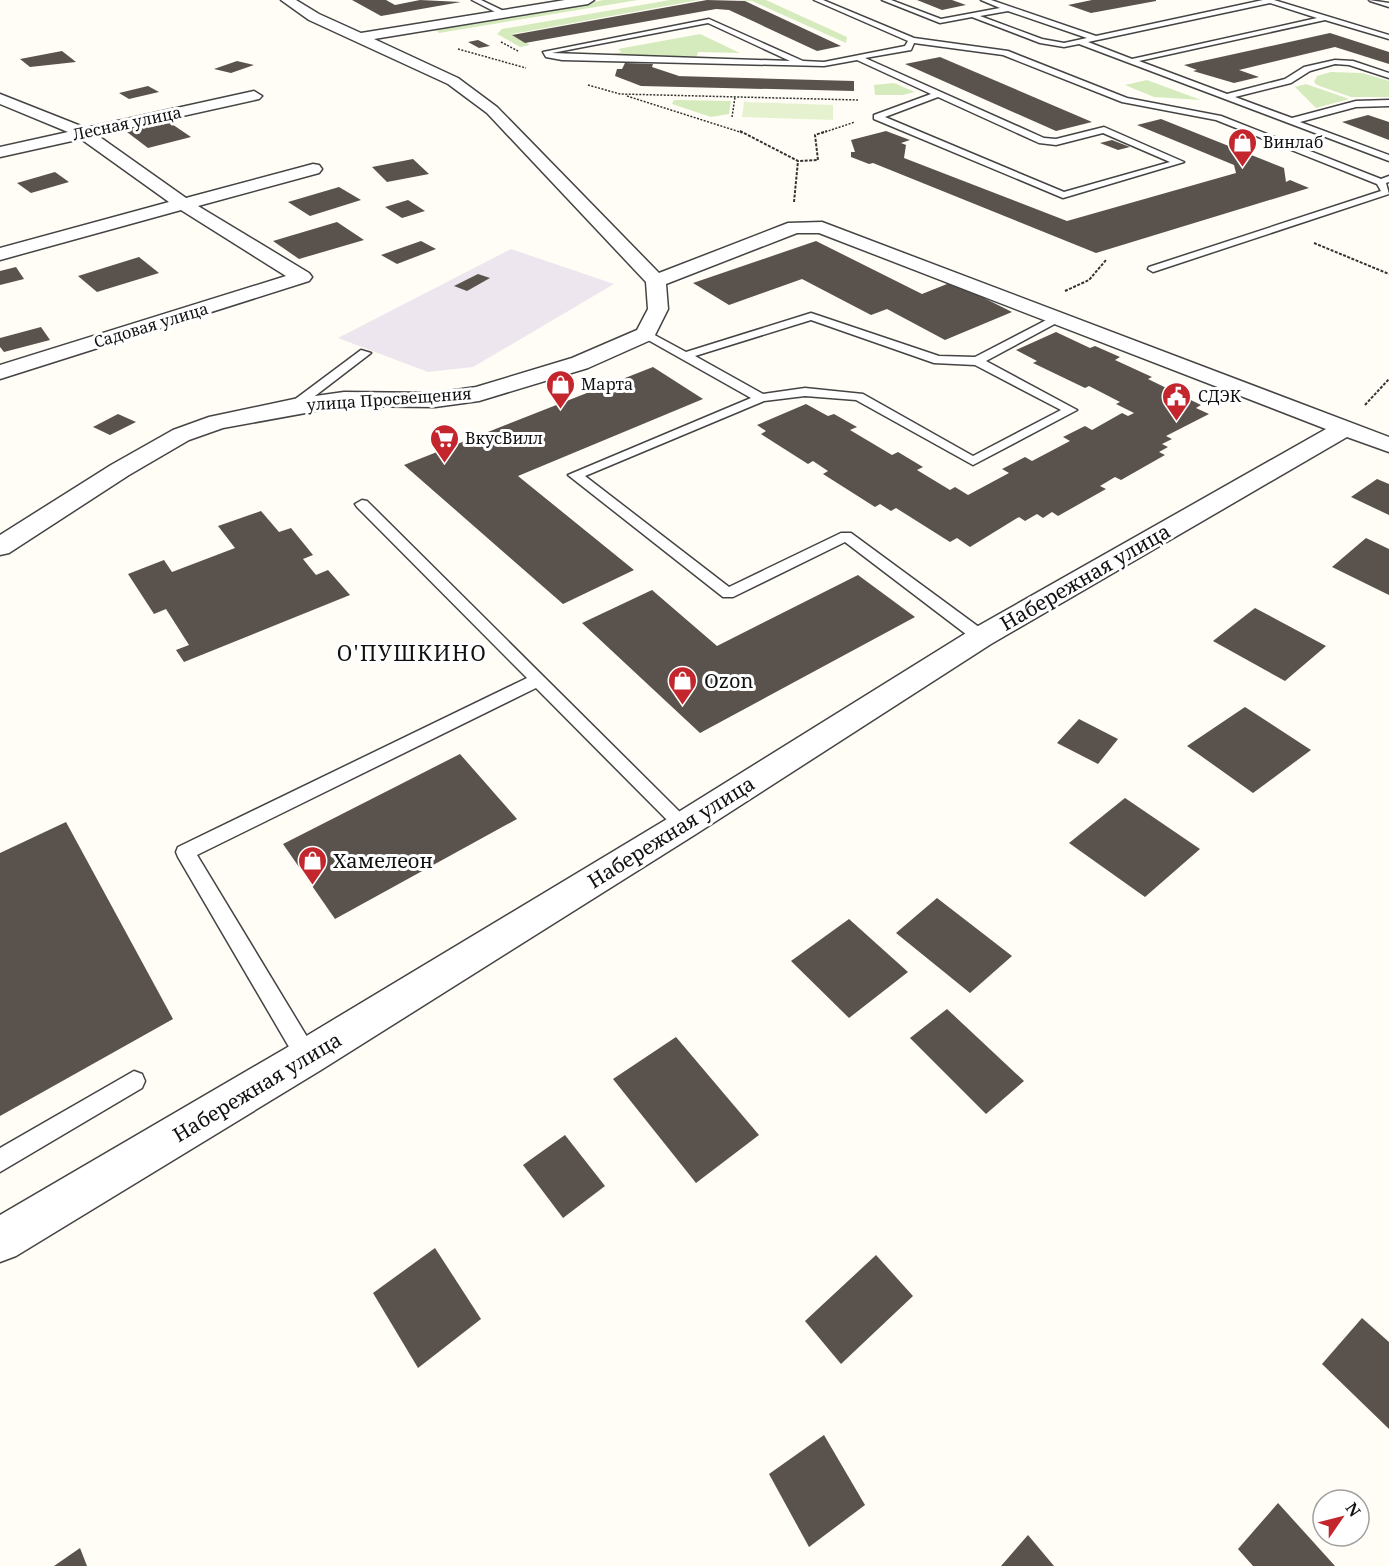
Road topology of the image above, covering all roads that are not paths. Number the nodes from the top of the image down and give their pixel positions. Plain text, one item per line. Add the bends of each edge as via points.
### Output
1 (287, 0) edge
2 (475, 0) edge
3 (588, 0) edge
4 (817, 0) edge
5 (885, 0) edge
6 (984, 0) edge
7 (1372, 0) edge
8 (1268, 1) edge
9 (1023, 2) dead end
10 (1389, 5) edge
11 (1008, 6) junction
12 (506, 14) junction
13 (972, 15) junction
14 (1325, 18) junction
15 (1389, 37) edge
16 (358, 38) junction
17 (1098, 39) junction
18 (912, 40) junction
19 (1081, 42) junction
20 (860, 58) junction
21 (1131, 61) junction
22 (803, 64) junction
23 (1389, 76) edge
24 (939, 94) junction
25 (254, 96) dead end
26 (1226, 97) junction
27 (0, 99) edge
28 (1389, 103) edge
29 (1292, 121) junction
30 (82, 132) junction
31 (0, 152) edge
32 (1389, 158) edge
33 (314, 169) dead end
34 (1385, 180) edge
35 (183, 204) junction
36 (0, 254) edge
37 (1153, 269) dead end
38 (656, 281) junction
39 (1058, 318) junction
40 (645, 334) junction
41 (365, 353) dead end
42 (687, 355) junction
43 (977, 361) junction
44 (0, 372) edge
45 (761, 399) junction
46 (294, 405) junction
47 (1344, 429) junction
48 (1389, 445) edge
49 (362, 504) dead end
50 (0, 547) edge
51 (981, 637) junction
52 (538, 680) junction
53 (684, 825) junction
54 (307, 1057) junction
55 (134, 1081) dead end
56 (0, 1161) edge
57 (0, 1240) edge

1 - 16 street
2 - 12 lane
3 - 12 street
4 - 18 lane
5 - 13 lane via 940,21
6 - 11 lane
7 - 10 lane
8 - 14 lane
8 - 17 lane
9 - 11 lane
11 - 13 lane
11 - 17 lane
12 - 16 street
13 - 19 lane via 1040,41 1064,45
14 - 15 lane
14 - 21 lane
16 - 38 street via 453,81 492,110
17 - 19 lane
18 - 20 lane via 908,48
18 - 34 lane via 1005,53 1125,100 1218,118
19 - 21 lane
20 - 22 lane via 832,64
20 - 24 lane
21 - 26 lane
22 - 22 lane via 709,21 547,52 562,58
23 - 26 lane via 1335,62 1303,71 1294,79
24 - 24 lane via 877,117 1062,195 1179,162 1104,130 1056,142 1042,141
25 - 30 street, Лесная улица
26 - 29 lane
27 - 30 street
28 - 29 lane via 1356,104
29 - 32 lane
30 - 31 street, Лесная улица
30 - 35 street
33 - 35 street
34 - 37 lane via 1386,192 1380,195
35 - 36 street
35 - 44 street, Садовая улица via 302,277
38 - 39 street via 795,227 822,228
38 - 40 street via 658,309
39 - 43 lane
39 - 47 street
40 - 42 lane
40 - 46 street, улица Просвещения via 580,363 479,394 435,400 344,399
41 - 46 lane
42 - 43 lane via 811,316 938,360
42 - 45 lane
43 - 45 lane via 1071,410 973,461 859,397 805,392
45 - 51 lane via 575,475 728,594 846,536
46 - 50 street, улица Просвещения via 217,422 180,435
47 - 48 street
47 - 51 street, Набережная улица
49 - 52 lane
51 - 53 street, Набережная улица
52 - 53 lane
52 - 54 lane via 186,852
53 - 54 street, Набережная улица
54 - 57 street, Набережная улица
55 - 56 lane

